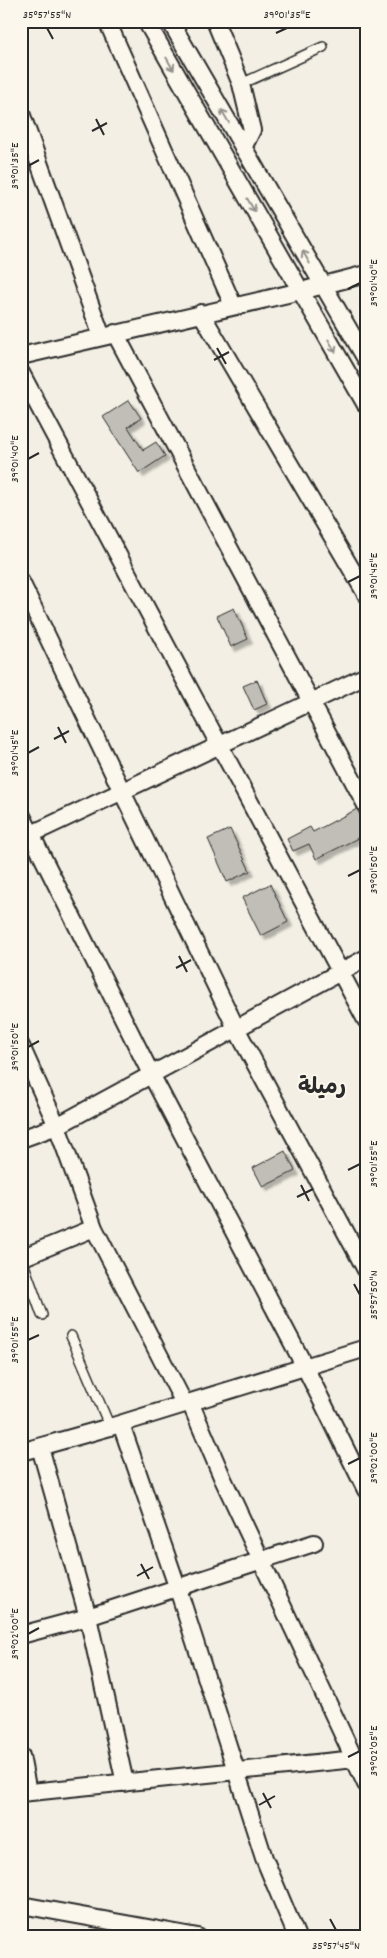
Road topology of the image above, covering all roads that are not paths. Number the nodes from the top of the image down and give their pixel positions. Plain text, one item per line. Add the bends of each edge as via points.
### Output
1 (107, 21) edge
2 (146, 21) edge
3 (170, 21) edge
4 (215, 21) edge
5 (323, 47) dead end
6 (241, 84) junction
7 (21, 113) edge
8 (244, 148) junction
9 (366, 274) edge
10 (322, 284) junction
11 (301, 291) junction
12 (233, 305) junction
13 (201, 313) junction
14 (108, 335) junction
15 (21, 356) edge
16 (366, 360) edge
17 (21, 373) edge
18 (366, 405) edge
19 (21, 582) edge
20 (366, 594) edge
21 (366, 676) edge
22 (312, 702) junction
23 (220, 745) junction
24 (122, 792) junction
25 (366, 805) edge
26 (21, 814) edge
27 (26, 837) edge
28 (366, 958) edge
29 (341, 972) junction
30 (366, 1020) edge
31 (237, 1030) junction
32 (21, 1046) edge
33 (152, 1076) junction
34 (57, 1126) junction
35 (21, 1139) edge
36 (94, 1228) junction
37 (21, 1257) edge
38 (366, 1270) edge
39 (42, 1315) dead end
40 (70, 1336) dead end
41 (366, 1348) edge
42 (305, 1368) junction
43 (187, 1402) junction
44 (115, 1426) junction
45 (40, 1447) junction
46 (21, 1452) edge
47 (366, 1490) edge
48 (314, 1543) dead end
49 (261, 1560) junction
50 (178, 1589) junction
51 (88, 1617) junction
52 (21, 1635) edge
53 (21, 1756) edge
54 (361, 1759) edge
55 (236, 1772) junction
56 (125, 1783) junction
57 (366, 1784) edge
58 (25, 1793) edge
59 (21, 1905) edge
60 (158, 1933) edge
61 (198, 1937) edge
62 (297, 1937) edge

1 - 12 street
2 -> 11 street
8 -> 3 street
4 - 6 street
5 - 6 lane
6 - 8 street via 252,130
7 - 14 street
10 -> 8 street
9 - 10 street
10 - 11 street
10 - 16 street
11 - 12 street
11 -> 18 street
12 - 13 street
13 - 14 street
13 - 20 street
14 - 15 street
14 - 22 street
17 - 23 street
19 - 24 street
21 - 22 street
22 - 23 street
22 - 25 street
23 - 24 street
23 - 29 street
24 - 27 street
24 - 31 street
26 - 27 street
27 - 33 street
28 - 29 street
29 - 30 street
29 - 31 street
31 - 33 street
31 - 38 street
32 - 34 street
33 - 34 street
33 - 42 street
34 - 35 street
34 - 36 street
36 - 37 street
36 - 43 street
37 - 39 lane
40 - 44 lane
41 - 42 street
42 - 43 street
42 - 47 street
43 - 44 street
43 - 49 street
44 - 45 street
44 - 50 street
45 - 46 street
45 - 51 street
48 - 49 street
49 - 50 street
49 - 54 street
50 - 51 street
50 - 55 street
51 - 52 street
51 - 56 street
53 - 58 street
54 - 55 street
54 - 57 street
55 - 56 street
55 - 62 street via 264,1858
56 - 58 street
59 - 60 street
60 - 61 street

